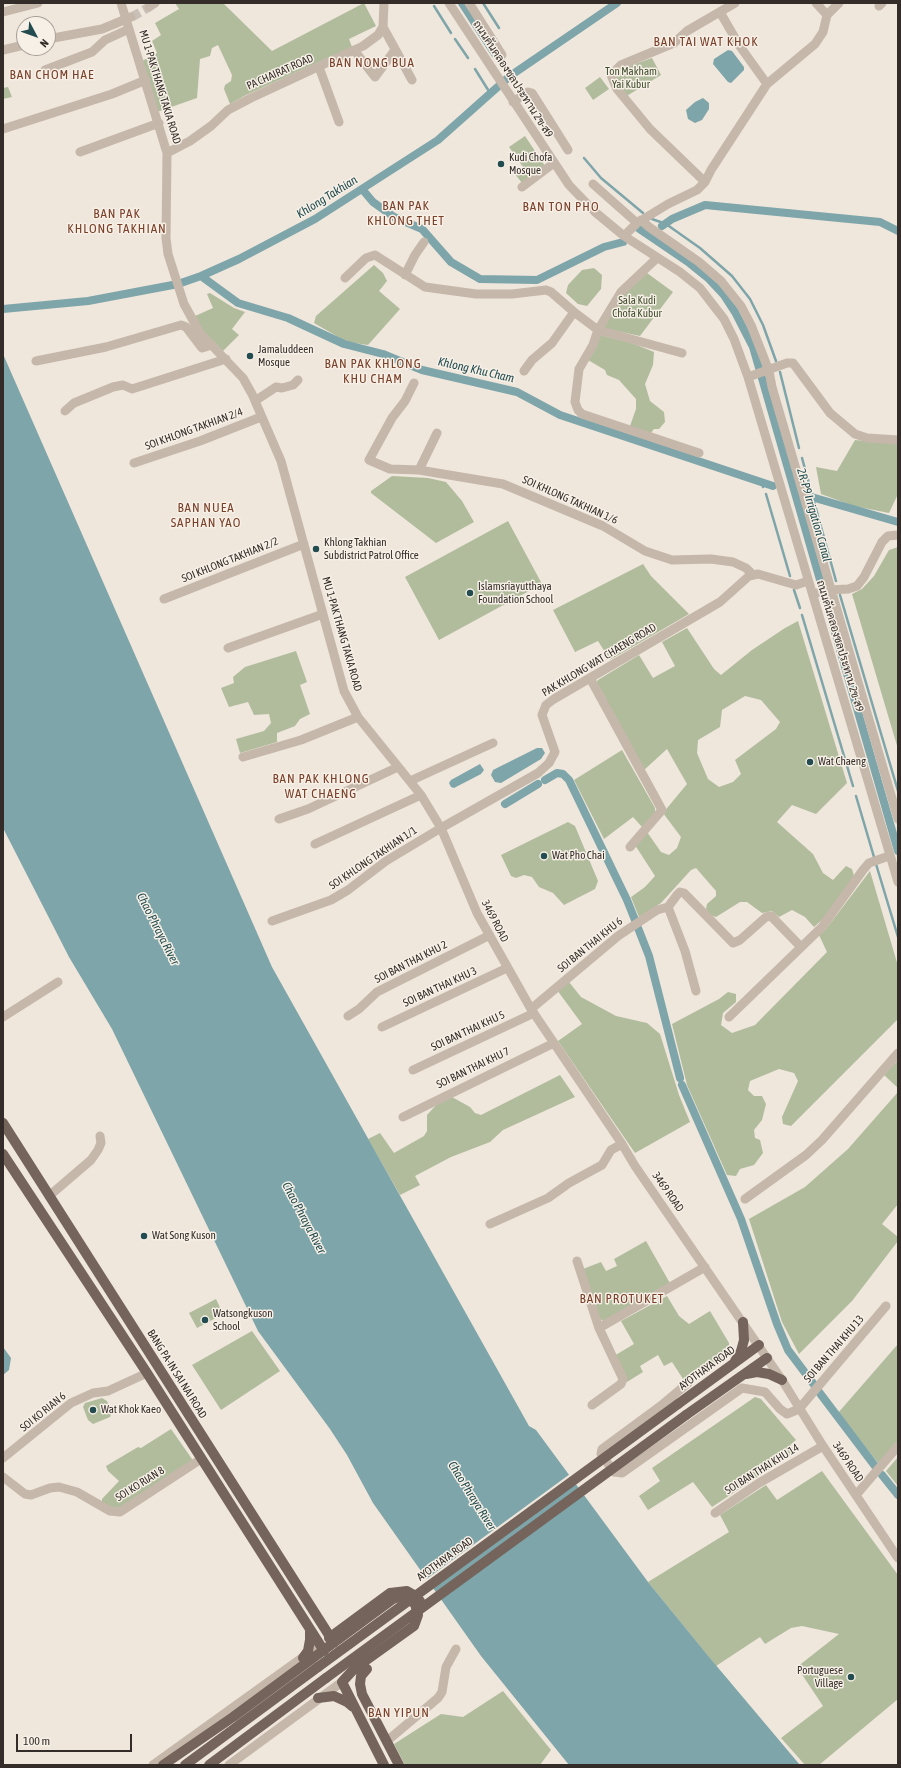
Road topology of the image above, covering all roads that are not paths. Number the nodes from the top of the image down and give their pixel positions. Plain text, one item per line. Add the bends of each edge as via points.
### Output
1 (38, 3) edge
2 (121, 3) edge
3 (384, 3) edge
4 (449, 3) edge
5 (469, 3) edge
6 (735, 3) edge
7 (816, 3) edge
8 (839, 3) edge
9 (3, 12) edge
10 (720, 12) junction
11 (827, 15) junction
12 (129, 18) junction
13 (383, 27) junction
14 (130, 29) junction
15 (56, 38) edge
16 (16, 46) edge
17 (3, 50) edge
18 (354, 50) junction
19 (395, 50) junction
20 (502, 55) dead end
21 (319, 67) junction
22 (45, 70) dead end
23 (146, 80) junction
24 (412, 80) dead end
25 (767, 84) junction
26 (511, 99) junction
27 (339, 122) dead end
28 (159, 123) junction
29 (3, 129) edge
30 (568, 150) dead end
31 (80, 152) dead end
32 (167, 153) junction
33 (554, 163) junction
34 (705, 182) junction
35 (593, 184) dead end
36 (522, 187) dead end
37 (639, 221) junction
38 (624, 236) junction
39 (424, 242) dead end
40 (657, 258) junction
41 (405, 275) junction
42 (345, 278) dead end
43 (574, 312) junction
44 (598, 330) junction
45 (212, 345) junction
46 (682, 353) dead end
47 (226, 359) junction
48 (36, 361) dead end
49 (524, 371) dead end
50 (768, 371) junction
51 (751, 376) junction
52 (298, 380) dead end
53 (414, 383) dead end
54 (255, 401) junction
55 (65, 411) dead end
56 (261, 417) junction
57 (437, 432) dead end
58 (898, 440) edge
59 (699, 453) dead end
60 (134, 463) dead end
61 (419, 470) junction
62 (898, 535) edge
63 (304, 544) junction
64 (753, 575) junction
65 (808, 581) junction
66 (830, 590) junction
67 (815, 594) junction
68 (164, 599) dead end
69 (323, 614) junction
70 (228, 648) dead end
71 (590, 678) junction
72 (358, 717) junction
73 (493, 743) dead end
74 (243, 757) dead end
75 (398, 767) junction
76 (410, 781) junction
77 (421, 795) junction
78 (279, 819) dead end
79 (898, 819) edge
80 (441, 828) junction
81 (315, 844) dead end
82 (630, 847) dead end
83 (890, 856) junction
84 (898, 882) edge
85 (668, 907) junction
86 (272, 921) dead end
87 (488, 936) junction
88 (801, 948) junction
89 (507, 968) junction
90 (58, 982) dead end
91 (696, 991) dead end
92 (533, 1011) junction
93 (348, 1016) dead end
94 (3, 1017) edge
95 (729, 1017) dead end
96 (382, 1027) dead end
97 (554, 1043) junction
98 (898, 1053) edge
99 (413, 1070) dead end
100 (403, 1117) dead end
101 (3, 1123) edge
102 (100, 1136) dead end
103 (622, 1144) junction
104 (3, 1154) edge
105 (49, 1196) junction
106 (745, 1199) dead end
107 (490, 1224) dead end
108 (577, 1261) dead end
109 (705, 1267) junction
110 (886, 1306) dead end
111 (743, 1322) junction
112 (599, 1328) junction
113 (759, 1346) junction
114 (767, 1358) junction
115 (734, 1363) junction
116 (146, 1372) junction
117 (743, 1374) junction
118 (782, 1380) junction
119 (688, 1383) dead end
120 (592, 1405) dead end
121 (799, 1408) junction
122 (823, 1446) junction
123 (898, 1446) edge
124 (3, 1458) edge
125 (201, 1459) junction
126 (3, 1477) edge
127 (856, 1495) junction
128 (715, 1513) dead end
129 (898, 1558) edge
130 (319, 1619) junction
131 (343, 1628) junction
132 (310, 1629) junction
133 (332, 1640) junction
134 (322, 1648) junction
135 (456, 1649) dead end
136 (303, 1658) junction
137 (367, 1669) junction
138 (342, 1682) junction
139 (318, 1698) junction
140 (353, 1707) junction
141 (387, 1741) junction
142 (153, 1765) edge
143 (163, 1765) edge
144 (185, 1765) edge
145 (209, 1765) edge
146 (230, 1765) edge
147 (384, 1765) edge
148 (399, 1765) edge

1 - 9 street
2 - 12 street, MU 1-PAK THANG TAKIA ROAD
3 - 13 street
4 - 26 street, ถนนคันคลองชลประทาน 2ข-ส9
5 - 20 street
6 - 10 street
7 - 11 street
8 - 11 street
10 - 25 street via 738,45
10 - 34 street via 687,31 674,44 621,66 611,75 617,90 650,130
11 - 25 street via 823,32 815,44
12 - 14 street, MU 1-PAK THANG TAKIA ROAD
12 - 15 street via 102,29
13 - 18 street, PA CHAIRAT ROAD via 378,35
13 - 19 street
14 - 22 street via 105,40 92,52
14 - 23 street, MU 1-PAK THANG TAKIA ROAD
16 - 17 street
18 - 19 street via 375,77
18 - 21 street, PA CHAIRAT ROAD
19 - 24 street
21 - 27 street
21 - 32 street, PA CHAIRAT ROAD via 228,110 190,141
23 - 28 street, MU 1-PAK THANG TAKIA ROAD
23 - 29 street via 112,94
25 - 34 street
26 - 30 street via 530,92
26 - 33 street, ถนนคันคลองชลประทาน 2ข-ส9
28 - 31 street
28 - 32 street, MU 1-PAK THANG TAKIA ROAD
32 - 45 street, MU 1-PAK THANG TAKIA ROAD via 168,254 184,304 200,333
33 - 36 street
33 - 38 street, ถนนคันคลองชลประทาน 2ข-ส9 via 581,198
34 - 37 street via 697,190
35 - 37 street
37 - 38 street
37 - 50 street via 699,262 721,281 741,306 751,325
38 - 40 street, ถนนคันคลองชลประทาน 2ข-ส9
39 - 41 street via 414,255
40 - 44 street via 620,292
40 - 51 street, ถนนคันคลองชลประทาน 2ข-ส9 via 700,288 713,304 734,339
41 - 42 street via 375,255 370,255
41 - 43 street via 425,287 460,293 512,294 546,290
43 - 44 street
43 - 49 street via 552,343 532,360
44 - 46 street
44 - 59 street via 593,345 578,369 575,402 578,410 582,414
45 - 47 street, MU 1-PAK THANG TAKIA ROAD
45 - 48 street via 202,348 186,327 181,325 106,347
47 - 54 street, MU 1-PAK THANG TAKIA ROAD via 243,378
47 - 55 street via 132,389 123,385 113,387 74,403
50 - 51 street
50 - 58 street via 793,363 830,413 855,434 866,438
50 - 66 street
51 - 65 street, ถนนคันคลองชลประทาน 2ข-ส9
52 - 54 street via 293,386 276,387
53 - 61 street, SOI KHLONG TAKHIAN 1/6 via 370,460 390,469
54 - 56 street, MU 1-PAK THANG TAKIA ROAD
56 - 60 street, SOI KHLONG TAKHIAN 2/4
56 - 63 street, MU 1-PAK THANG TAKIA ROAD via 285,473
57 - 61 street
61 - 64 street, SOI KHLONG TAKHIAN 1/6 via 503,484 604,526 645,551 672,560 711,559 733,562 746,568
62 - 66 street via 888,536 882,542 857,586
63 - 68 street, SOI KHLONG TAKHIAN 2/2
63 - 69 street, MU 1-PAK THANG TAKIA ROAD
64 - 65 street via 758,574 796,585
64 - 71 street, PAK KHLONG WAT CHAENG ROAD via 720,602
65 - 67 street, ถนนคันคลองชลประทาน 2ข-ส9
66 - 67 street
66 - 79 street
67 - 83 street, ถนนคันคลองชลประทาน 2ข-ส9
69 - 70 street
69 - 72 street, MU 1-PAK THANG TAKIA ROAD via 344,691
71 - 80 street, PAK KHLONG WAT CHAENG ROAD via 554,699 543,710 543,720 555,752 549,763 527,780
71 - 82 street via 662,810
72 - 74 street via 301,740
72 - 75 street, MU 1-PAK THANG TAKIA ROAD
73 - 76 street
75 - 76 street, MU 1-PAK THANG TAKIA ROAD
75 - 78 street via 308,809
76 - 77 street, MU 1-PAK THANG TAKIA ROAD
77 - 80 street, MU 1-PAK THANG TAKIA ROAD
77 - 81 street
80 - 86 street, SOI KHLONG TAKHIAN 1/1 via 386,861 331,900
80 - 87 street, 3469 ROAD
83 - 84 street, ถนนคันคลองชลประทาน 2ข-ส9
83 - 88 street via 869,863 822,927
85 - 88 street via 680,892 684,893 733,943 766,917 771,916
85 - 91 street via 685,951
85 - 92 street, SOI BAN THAI KHU 6 via 657,910 618,936
87 - 89 street, 3469 ROAD
87 - 93 street, SOI BAN THAI KHU 2 via 377,992
88 - 95 street
89 - 92 street, 3469 ROAD
89 - 96 street, SOI BAN THAI KHU 3
90 - 94 street
92 - 97 street, 3469 ROAD
92 - 99 street, SOI BAN THAI KHU 5
97 - 100 street, SOI BAN THAI KHU 7
97 - 103 street, 3469 ROAD
98 - 106 street via 822,1140 806,1155
101 - 105 main road, BANG PA-IN SAI NAI ROAD
102 - 105 street via 101,1143 91,1160
103 - 107 street via 611,1150 602,1165 548,1198
103 - 109 street, 3469 ROAD
104 - 116 main road
105 - 130 main road, BANG PA-IN SAI NAI ROAD
108 - 112 street
109 - 111 street, 3469 ROAD
109 - 112 street
110 - 121 street, SOI BAN THAI KHU 13
111 - 113 street, 3469 ROAD
111 - 115 main road via 744,1340
112 - 120 street via 623,1382
113 - 114 street, 3469 ROAD
113 - 115 main road, AYOTHAYA ROAD
114 - 117 main road
114 - 118 street, 3469 ROAD
115 - 144 main road, AYOTHAYA ROAD, bridge
116 - 124 street, SOI KO RIAN 6 via 108,1391 93,1393 71,1402
116 - 125 main road
117 - 118 main road via 757,1372
117 - 145 main road, bridge
118 - 121 street, 3469 ROAD
119 - 121 street via 602,1449 601,1454 614,1472 622,1473 742,1388 765,1392 787,1414
121 - 122 street, 3469 ROAD
122 - 127 street, 3469 ROAD
122 - 128 street, SOI BAN THAI KHU 14 via 759,1483
123 - 127 street
125 - 126 street, SOI KO RIAN 8 via 120,1512 110,1511 77,1492 59,1487 31,1495 25,1494
125 - 132 main road
127 - 129 street, 3469 ROAD
130 - 131 main road via 328,1626
130 - 133 main road, BANG PA-IN SAI NAI ROAD
131 - 133 main road
131 - 137 main road via 390,1592 407,1591 420,1600 425,1616 420,1631
132 - 134 main road
132 - 136 main road via 308,1651
133 - 134 main road
133 - 138 main road via 393,1599 399,1597 410,1600 417,1610 414,1626 354,1669
134 - 136 street
134 - 143 main road
135 - 141 street via 446,1667 442,1692 438,1698
136 - 142 street
137 - 138 main road
137 - 141 main road via 361,1676 362,1694
138 - 139 street
138 - 140 main road
139 - 140 main road via 334,1696
139 - 146 street
140 - 147 main road
141 - 148 main road

